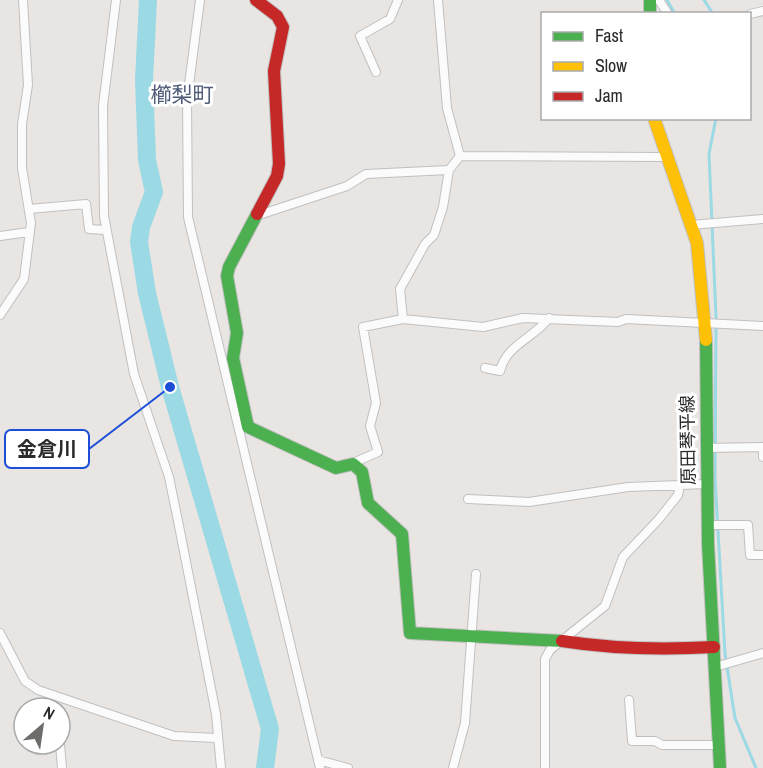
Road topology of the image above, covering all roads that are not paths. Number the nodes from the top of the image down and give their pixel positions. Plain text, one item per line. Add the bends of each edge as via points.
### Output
1 (24, 0) edge
2 (117, 0) edge
3 (200, 0) edge
4 (256, 0) edge
5 (398, 0) edge
6 (438, 0) edge
7 (376, 72) dead end
8 (655, 120) edge
9 (460, 156) junction
10 (666, 157) junction
11 (449, 171) junction
12 (29, 209) junction
13 (256, 216) junction
14 (763, 219) edge
15 (692, 225) junction
16 (106, 230) junction
17 (29, 232) junction
18 (0, 236) edge
19 (0, 315) edge
20 (549, 318) junction
21 (403, 319) junction
22 (712, 324) junction
23 (763, 326) edge
24 (228, 359) junction
25 (484, 368) dead end
26 (763, 447) edge
27 (712, 448) junction
28 (763, 457) edge
29 (353, 463) junction
30 (706, 484) junction
31 (680, 485) junction
32 (468, 499) dead end
33 (714, 525) junction
34 (763, 555) edge
35 (476, 574) dead end
36 (0, 633) edge
37 (471, 637) junction
38 (561, 641) junction
39 (714, 647) junction
40 (763, 653) edge
41 (722, 665) junction
42 (54, 696) edge
43 (629, 700) dead end
44 (72, 702) edge
45 (216, 738) dead end
46 (719, 745) junction
47 (319, 764) edge
48 (221, 768) edge
49 (348, 768) edge
50 (453, 768) edge
51 (545, 768) edge
52 (720, 768) edge

1 - 12 street via 28,85 22,124 22,168
2 - 16 street via 103,106 102,195
3 - 24 street via 187,100 188,217
4 - 13 street via 277,16 284,27 274,71 279,164 277,176
5 - 7 street via 390,19 360,36
6 - 9 street via 447,108
8 - 10 street, 原田琴平線
9 - 10 street
9 - 11 street
10 - 15 street, 原田琴平線
11 - 13 street via 366,174 347,186
11 - 21 street via 434,235 400,289
12 - 16 street via 86,204 89,230
12 - 17 street
13 - 24 street via 227,276 237,333
14 - 15 street
15 - 22 street, 原田琴平線
16 - 48 street via 134,374 169,477 216,714
17 - 18 street
17 - 19 street via 24,279
20 - 21 street via 523,318 483,327
20 - 22 street
20 - 25 street via 542,328 511,350 500,371
21 - 29 street via 363,327 376,403 370,426 378,452
22 - 23 street
22 - 27 street, 原田琴平線
24 - 29 street via 248,427 336,468
24 - 47 street
26 - 27 street
26 - 28 street
27 - 30 street, 原田琴平線
29 - 37 street via 367,483 368,503 402,534 410,633
30 - 31 street
30 - 33 street, 原田琴平線
31 - 32 street via 628,487 529,502
31 - 38 street via 678,495 623,557 605,606
33 - 34 street via 748,525 750,555
33 - 39 street, 原田琴平線
35 - 37 street
36 - 42 street via 26,681
37 - 38 street
37 - 50 street via 465,723
38 - 39 street via 631,649
38 - 51 street via 545,659
39 - 41 street, 原田琴平線
40 - 41 street
41 - 46 street, 原田琴平線
43 - 46 street via 632,741 655,741 663,746
44 - 45 street via 174,736
46 - 52 street, 原田琴平線
47 - 49 street

